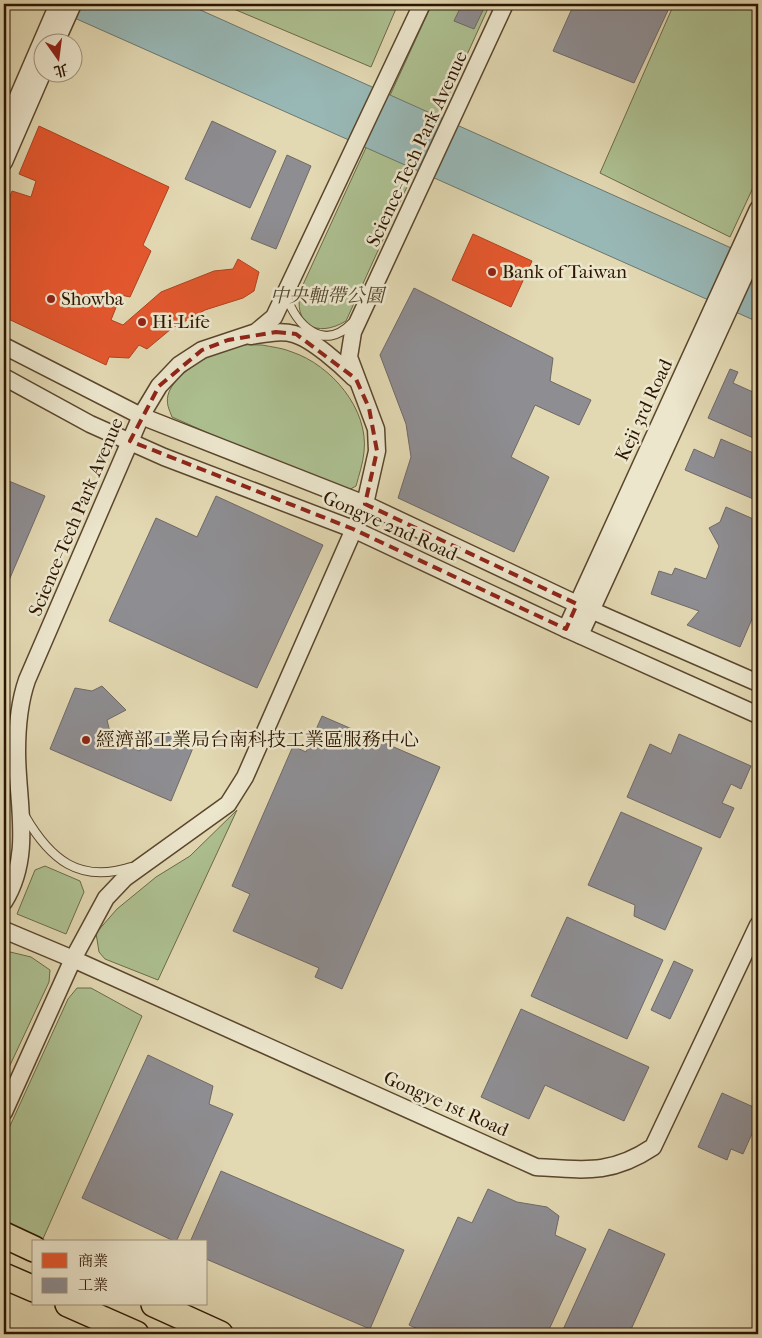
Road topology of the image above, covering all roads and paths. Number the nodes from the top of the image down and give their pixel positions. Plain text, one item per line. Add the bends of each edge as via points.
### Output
1 (58, 4) edge
2 (73, 4) edge
3 (422, 4) edge
4 (506, 4) edge
5 (60, 32) edge
6 (39, 82) edge
7 (4, 129) edge
8 (4, 162) edge
9 (758, 209) edge
10 (758, 246) edge
11 (286, 293) junction
12 (364, 311) junction
13 (228, 340) junction
14 (4, 346) edge
15 (4, 377) edge
16 (356, 379) junction
17 (141, 416) junction
18 (130, 441) junction
19 (365, 504) junction
20 (353, 529) junction
21 (584, 607) junction
22 (573, 632) junction
23 (758, 683) edge
24 (758, 716) edge
25 (20, 808) junction
26 (146, 862) junction
27 (4, 902) edge
28 (758, 926) edge
29 (4, 930) edge
30 (73, 959) junction
31 (4, 1112) edge
32 (4, 1235) edge
33 (32, 1248) edge
34 (4, 1276) edge
35 (32, 1288) edge
36 (73, 1306) edge
37 (158, 1306) edge
38 (136, 1334) edge
39 (220, 1334) edge

1 - 7 street
2 - 5 street
3 - 11 street, Science-Tech Park Avenue
4 - 12 street, Science-Tech Park Avenue
6 - 8 street
9 - 21 street, Keji 3rd Road
10 - 21 street, Keji 3rd Road
11 - 12 lane, Science-Tech Park Avenue via 297,320 307,330 320,335 336,334 349,327
11 - 13 street, Science-Tech Park Avenue via 274,318 256,332
12 - 16 street, Science-Tech Park Avenue via 353,332 349,357
13 - 16 street, Science-Tech Park Avenue via 276,332 296,334 322,350
13 - 17 street, Science-Tech Park Avenue via 202,350 179,365 159,386
14 - 17 street, Gongye 2nd Road
15 - 18 street, Gongye 2nd Road via 90,424
16 - 19 street, Science-Tech Park Avenue via 376,429 378,452
17 - 18 street, Science-Tech Park Avenue
17 - 19 street, Gongye 2nd Road
18 - 20 street, Gongye 2nd Road
18 - 25 street, Science-Tech Park Avenue via 21,699 17,752
19 - 20 street, Science-Tech Park Avenue
19 - 21 street, Gongye 2nd Road
20 - 22 street, Gongye 2nd Road
20 - 26 street, Science-Tech Park Avenue via 245,777 228,804
21 - 22 street, Keji 3rd Road
21 - 23 street, Gongye 2nd Road
22 - 24 street, Gongye 2nd Road
25 - 26 lane, Science-Tech Park Avenue via 36,836 62,861 79,870 108,873
25 - 27 street, Science-Tech Park Avenue via 21,857
26 - 30 street, Science-Tech Park Avenue via 106,898
28 - 30 street, Gongye 1st Road via 653,1147 633,1160 592,1170 536,1166
29 - 30 street, Gongye 1st Road
30 - 31 street, Science-Tech Park Avenue
32 - 33 main road
34 - 35 main road
36 - 38 main road
37 - 39 main road

